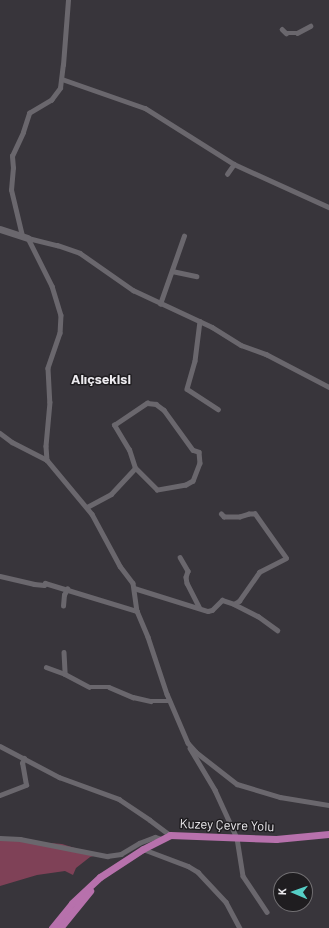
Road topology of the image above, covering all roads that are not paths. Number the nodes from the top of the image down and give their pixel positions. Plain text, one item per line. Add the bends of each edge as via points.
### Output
1 (68, 0) edge
2 (310, 26) dead end
3 (282, 29) dead end
4 (62, 79) junction
5 (234, 164) junction
6 (227, 174) dead end
7 (329, 207) edge
8 (0, 228) edge
9 (184, 236) dead end
10 (25, 237) junction
11 (172, 271) junction
12 (196, 276) dead end
13 (160, 304) junction
14 (200, 321) junction
15 (329, 388) edge
16 (218, 409) dead end
17 (0, 433) edge
18 (47, 460) junction
19 (135, 468) junction
20 (87, 507) junction
21 (221, 514) dead end
22 (180, 557) dead end
23 (0, 576) edge
24 (134, 588) junction
25 (67, 589) junction
26 (234, 604) junction
27 (63, 606) dead end
28 (199, 607) junction
29 (137, 611) junction
30 (277, 630) dead end
31 (64, 652) dead end
32 (46, 667) dead end
33 (65, 674) junction
34 (170, 701) junction
35 (188, 742) junction
36 (0, 746) edge
37 (24, 758) junction
38 (0, 795) edge
39 (329, 805) edge
40 (329, 834) edge
41 (170, 835) junction
42 (0, 838) edge
43 (237, 838) junction
44 (162, 839) junction
45 (143, 849) junction
46 (111, 870) junction
47 (267, 912) dead end
48 (52, 928) edge
49 (60, 928) edge
50 (240, 928) edge

1 - 4 street
2 - 3 street via 297,32 286,33
4 - 5 street via 145,108
4 - 10 street via 56,94 28,113 24,132 12,156 11,190
5 - 6 street
5 - 7 street
8 - 10 street
9 - 11 street
10 - 13 street via 80,254 133,290
10 - 18 street via 52,286 61,315 60,334 48,368 50,402
11 - 12 street
11 - 13 street
13 - 14 street
14 - 15 street via 241,345 266,354
14 - 16 street via 195,361 187,389
17 - 18 street
18 - 20 street
19 - 19 street via 129,450 114,425 147,403 156,404 173,421 193,450 199,452 200,463 193,480 186,485 157,490
19 - 20 street via 111,494
20 - 24 street
21 - 26 street via 224,517 240,517 255,514 286,558 259,572 246,593
22 - 28 street via 188,571 187,583
23 - 25 street
24 - 28 street
24 - 29 street
25 - 27 street
25 - 29 street
26 - 28 street via 222,600 210,611
26 - 30 street via 258,616
29 - 34 street
31 - 33 street
32 - 33 street
33 - 34 street via 89,687 110,687 133,697 151,701
34 - 35 street
35 - 39 street via 196,752 237,784 280,797
35 - 43 street via 195,759 215,790
36 - 37 street
37 - 38 street via 22,764 26,785
37 - 41 street via 59,777 119,799
40 - 43 main road, Kuzey Çevre Yolu via 284,838
41 - 43 main road, Kuzey Çevre Yolu
41 - 44 main road, Kuzey Çevre Yolu
42 - 44 street via 20,839 108,856 121,854 155,837
43 - 47 street via 243,876
44 - 45 main road, Kuzey Çevre Yolu
45 - 46 main road, Kuzey Çevre Yolu
45 - 50 street via 198,872 226,902
46 - 48 main road, Kuzey Çevre Yolu via 84,891
46 - 49 main road, Kuzey Çevre Yolu via 86,895

